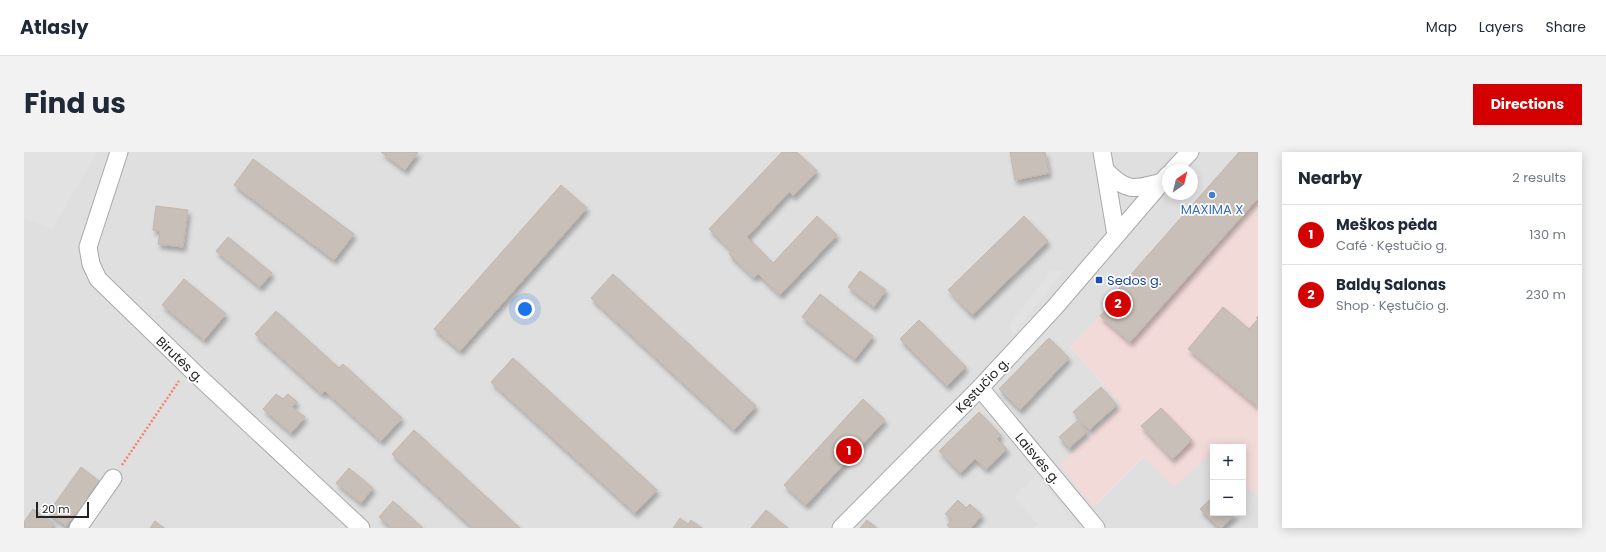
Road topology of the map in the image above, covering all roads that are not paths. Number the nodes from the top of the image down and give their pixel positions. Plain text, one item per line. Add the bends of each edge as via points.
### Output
1 (119, 152) edge
2 (1102, 152) edge
3 (1190, 152) edge
4 (1179, 164) edge
5 (1106, 171) junction
6 (1162, 178) edge
7 (1162, 183) edge
8 (1116, 235) junction
9 (980, 388) junction
10 (113, 478) road end
11 (78, 528) edge
12 (361, 528) edge
13 (841, 528) edge
14 (1096, 528) edge

1 - 12 street, Birutės g. via 88,247 91,264 98,279 188,367
2 - 5 street
3 - 4 street, Kęstučio g.
5 - 6 street via 1117,182 1130,188 1141,187
5 - 8 street
7 - 8 street, Kęstučio g.
8 - 9 street, Kęstučio g. via 1055,307
9 - 13 street, Kęstučio g.
9 - 14 street, Laisvės g.
10 - 11 street

